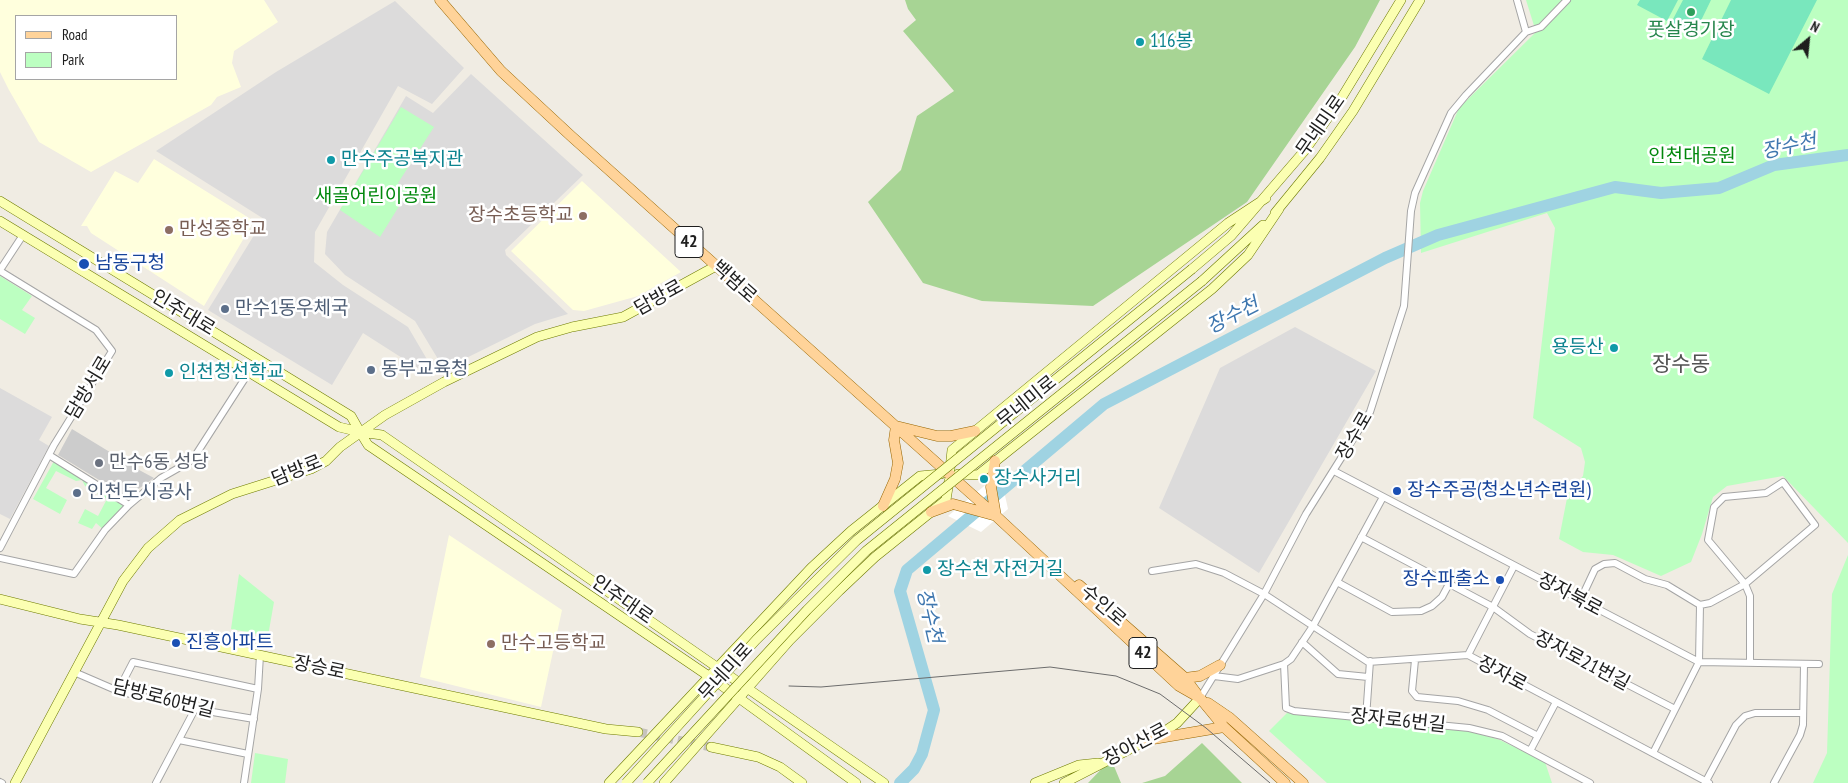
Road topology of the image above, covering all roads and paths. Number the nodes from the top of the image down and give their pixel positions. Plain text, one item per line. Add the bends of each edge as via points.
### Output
1 (440, 0) edge
2 (1401, 0) edge
3 (1420, 0) edge
4 (1517, 0) edge
5 (1567, 0) edge
6 (1526, 32) junction
7 (1266, 198) junction
8 (0, 201) edge
9 (1279, 209) junction
10 (0, 220) edge
11 (23, 235) junction
12 (716, 266) junction
13 (0, 270) edge
14 (249, 372) junction
15 (896, 426) junction
16 (975, 431) junction
17 (360, 432) junction
18 (49, 455) junction
19 (995, 461) junction
20 (1334, 471) junction
21 (950, 474) junction
22 (1383, 497) junction
23 (130, 505) junction
24 (883, 506) junction
25 (931, 512) junction
26 (999, 518) junction
27 (1361, 538) junction
28 (0, 548) edge
29 (0, 558) edge
30 (1514, 566) junction
31 (1152, 572) dead end
32 (1337, 582) junction
33 (1449, 584) junction
34 (1745, 584) junction
35 (1264, 594) junction
36 (0, 599) edge
37 (1580, 601) junction
38 (1700, 605) junction
39 (1493, 607) junction
40 (101, 622) junction
41 (1313, 626) junction
42 (1302, 642) junction
43 (260, 655) junction
44 (1468, 655) junction
45 (1416, 660) junction
46 (1370, 662) junction
47 (1699, 662) junction
48 (1750, 663) junction
49 (1284, 664) junction
50 (1804, 664) junction
51 (1819, 664) dead end
52 (1220, 665) junction
53 (718, 667) junction
54 (74, 672) junction
55 (1214, 676) junction
56 (710, 677) junction
57 (1368, 677) junction
58 (1185, 678) junction
59 (748, 688) junction
60 (258, 689) junction
61 (118, 690) junction
62 (1200, 698) junction
63 (740, 699) junction
64 (1556, 702) junction
65 (195, 709) junction
66 (1675, 709) junction
67 (1803, 713) junction
68 (1366, 718) junction
69 (254, 719) junction
70 (1224, 727) junction
71 (638, 732) tunnel mouth
72 (1538, 736) junction
73 (179, 740) junction
74 (1148, 740) junction
75 (711, 747) tunnel mouth
76 (1530, 751) junction
77 (1652, 753) junction
78 (248, 754) junction
79 (1106, 762) junction
80 (881, 781) edge
81 (1707, 782) edge
82 (15, 783) edge
83 (156, 783) edge
84 (244, 783) edge
85 (609, 783) edge
86 (626, 783) edge
87 (647, 783) edge
88 (664, 783) edge
89 (802, 783) edge
90 (856, 783) edge
91 (1036, 783) edge
92 (1064, 783) edge
93 (1285, 783) edge
94 (1303, 783) edge
95 (1590, 783) edge
96 (1774, 783) edge

1 - 12 main road, 백범로 / 42 via 502,71
2 - 7 main road, 무네미로 via 1339,102
3 - 9 main road, 무네미로 via 1353,111
4 - 6 street
5 - 6 street, 장수로 via 1541,27
6 - 20 street, 장수로 via 1451,114 1415,193 1404,306 1373,404
7 - 16 main road via 1228,223
7 - 86 main road, 무네미로, bridge via 1231,236 1192,269 857,540 756,640
8 - 17 main road, 인주대로 via 351,416
9 - 19 main road via 1248,255 1212,289
9 - 87 main road, 무네미로, bridge via 1202,281 866,552 794,623
10 - 11 main road, 인주대로
11 - 13 street
11 - 14 main road, 인주대로
12 - 15 main road, 백범로 / 42
12 - 17 main road, 담방로 via 623,317 537,337 444,382
13 - 18 street, 담방서로 via 96,330 112,351
14 - 17 main road, 인주대로 via 339,427
14 - 23 street via 189,462 162,478
15 - 16 main road via 937,436
15 - 21 main road, 백범로 / 42
15 - 24 main road via 894,440 898,463
16 - 21 main road via 952,450
17 - 40 main road, 담방로 via 326,461 311,469 232,494 180,520 164,532 136,564
17 - 53 main road, 인주대로 via 382,435
17 - 56 main road, 인주대로 via 368,445
18 - 23 street
18 - 28 street, 담방서로
19 - 21 main road via 978,475
19 - 26 main road via 991,487
20 - 22 street, 장자북로
20 - 35 street, 장수로 via 1302,520
21 - 24 main road via 920,476
21 - 25 main road via 946,500
21 - 26 main road, 수인로 / 42
22 - 27 street
22 - 30 street, 장자북로
23 - 29 street via 105,530 74,574
24 - 53 main road via 811,568
25 - 26 main road via 953,504
25 - 59 main road via 846,584
26 - 58 main road, 수인로 / 42
26 - 62 main road, 수인로 / 42 via 1173,680
27 - 32 street
27 - 33 street, 장자로21번길
30 - 37 street, 장자북로
30 - 39 street
31 - 35 street via 1196,564 1224,573
32 - 33 street via 1392,612 1421,611 1432,606
32 - 41 street
33 - 39 street, 장자로21번길
34 - 34 street via 1708,540 1714,507 1724,497 1766,493 1783,482 1815,526
34 - 38 street
34 - 48 street via 1750,596
35 - 41 street
35 - 52 street, 장수로
36 - 40 main road, 장승로
37 - 38 street via 1596,569 1615,563 1645,580 1667,584
37 - 47 street, 장자북로
38 - 47 street
39 - 44 street
39 - 66 street, 장자로21번길 via 1530,634
40 - 43 main road, 장승로
40 - 54 main road, 담방로
41 - 42 street
41 - 46 street
42 - 49 street
42 - 57 street via 1338,674
43 - 60 street
43 - 71 main road, 장승로 via 606,729
44 - 45 street, 장자로
44 - 64 street, 장자로
45 - 46 street, 장자로
45 - 72 street via 1412,691 1417,697 1458,701 1488,710
46 - 57 street
47 - 48 street, 장자북로
47 - 66 street
48 - 50 street, 장자북로
49 - 55 street via 1238,679
49 - 68 street, 장자로6번길 via 1286,708
50 - 51 street, 장자북로
50 - 67 street
52 - 55 street, 장수로
52 - 58 main road via 1200,676
53 - 56 main road
53 - 59 main road, 인주대로
54 - 61 street, 담방로60번길
54 - 82 main road, 담방로
55 - 62 street, 장수로
56 - 63 main road, 인주대로
56 - 85 main road
57 - 68 street
58 - 62 main road, 수인로 / 42
59 - 63 main road
59 - 80 main road, 인주대로
60 - 61 street via 133,662
60 - 69 street
61 - 65 street, 담방로60번길
62 - 70 main road, 수인로 / 42
62 - 74 main road, 장아산로 via 1177,723
62 - 94 main road, 수인로 / 42 via 1230,718
63 - 88 main road
63 - 90 main road, 인주대로
64 - 72 street
64 - 77 street, 장자로
65 - 69 street, 담방로60번길
65 - 73 street
66 - 77 street
67 - 81 street via 1745,716 1736,724
67 - 96 street via 1800,735
68 - 76 street, 장자로6번길 via 1469,728 1502,736
69 - 78 street
70 - 74 main road
70 - 93 main road, 수인로 / 42
72 - 76 street
73 - 78 street
73 - 83 street
74 - 79 main road, 장아산로
75 - 89 main road via 758,757
76 - 95 street, 장자로6번길
77 - 81 street, 장자로
78 - 84 street
79 - 91 main road via 1080,765
79 - 92 main road, 장아산로

